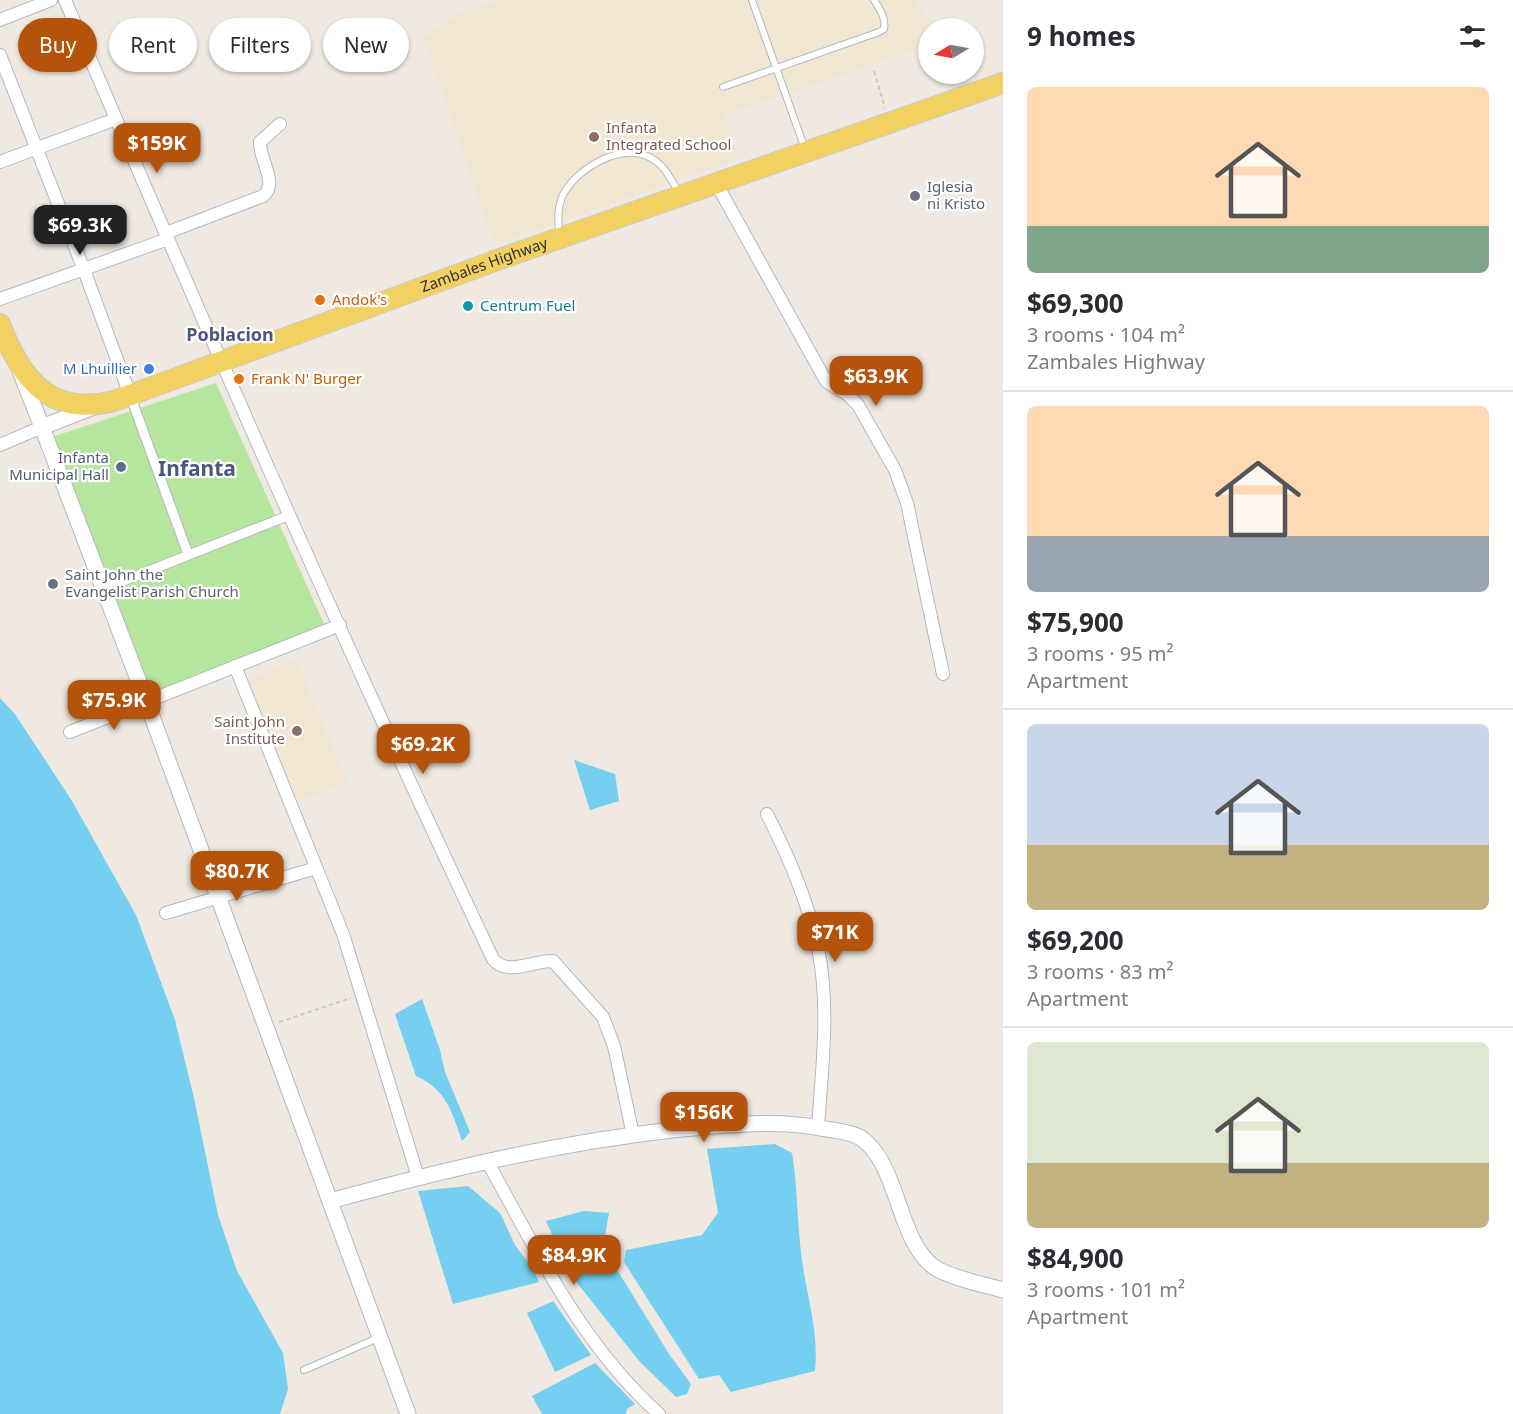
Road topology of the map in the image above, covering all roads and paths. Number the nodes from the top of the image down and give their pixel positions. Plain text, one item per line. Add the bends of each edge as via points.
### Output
1 (51, 0) edge
2 (65, 0) edge
3 (752, 0) edge
4 (874, 0) edge
5 (0, 20) edge
6 (0, 55) edge
7 (777, 69) junction
8 (874, 71) dead end
9 (1003, 83) edge
10 (723, 87) dead end
11 (116, 119) junction
12 (280, 124) dead end
13 (890, 124) junction
14 (37, 148) junction
15 (806, 152) junction
16 (0, 162) edge
17 (716, 183) junction
18 (680, 195) junction
19 (167, 236) junction
20 (559, 238) junction
21 (84, 270) junction
22 (0, 299) edge
23 (0, 324) edge
24 (221, 360) junction
25 (17, 363) junction
26 (130, 395) junction
27 (98, 405) junction
28 (42, 427) junction
29 (0, 445) edge
30 (290, 515) junction
31 (188, 554) junction
32 (103, 589) junction
33 (340, 625) junction
34 (235, 666) junction
35 (943, 674) dead end
36 (147, 703) junction
37 (70, 732) dead end
38 (767, 814) dead end
39 (316, 868) junction
40 (217, 897) junction
41 (166, 912) dead end
42 (362, 994) junction
43 (267, 1027) junction
44 (818, 1127) junction
45 (633, 1135) junction
46 (487, 1161) junction
47 (418, 1177) junction
48 (330, 1201) junction
49 (1003, 1290) edge
50 (381, 1336) junction
51 (304, 1370) dead end
52 (408, 1414) edge
53 (659, 1414) edge

1 - 5 street
2 - 11 street
3 - 7 lane
4 - 7 lane via 883,14 884,29
6 - 14 street
7 - 10 lane
7 - 15 lane
8 - 13 path
9 - 13 main road, Zambales Highway
11 - 14 street
11 - 19 street
12 - 19 street via 260,142 269,179 263,196
13 - 15 main road, Zambales Highway
14 - 16 street
14 - 21 street
15 - 17 main road, Zambales Highway
17 - 18 main road, Zambales Highway
17 - 35 street via 822,374 858,405 895,470 907,503
18 - 20 main road, Zambales Highway
18 - 20 lane via 653,159 628,153 605,159 582,172 564,194 559,206
19 - 21 street
19 - 24 street
20 - 24 main road, Zambales Highway
21 - 22 street
21 - 26 street
23 - 25 main road, Zambales Highway
24 - 26 main road, Zambales Highway
24 - 30 street
25 - 27 main road, Zambales Highway via 53,397 79,405
25 - 28 street
26 - 27 main road, Zambales Highway
26 - 31 street
27 - 28 street
28 - 29 street
28 - 32 street
30 - 31 street
30 - 33 street
31 - 32 street
32 - 36 street
33 - 34 street
33 - 45 street via 493,959 508,968 553,961 603,1017 614,1046
34 - 36 street
34 - 39 street
36 - 37 street
36 - 40 street
38 - 44 street via 797,877 818,948 824,1026
39 - 40 street
39 - 42 street
40 - 41 street
40 - 43 street
42 - 43 path
42 - 47 street
43 - 48 street
44 - 45 street via 730,1124
44 - 49 street via 853,1134 868,1145 881,1164 920,1250 936,1268
45 - 46 street
46 - 47 street
46 - 53 street via 580,1325 609,1363
47 - 48 street
48 - 50 street
50 - 51 lane
50 - 52 street

